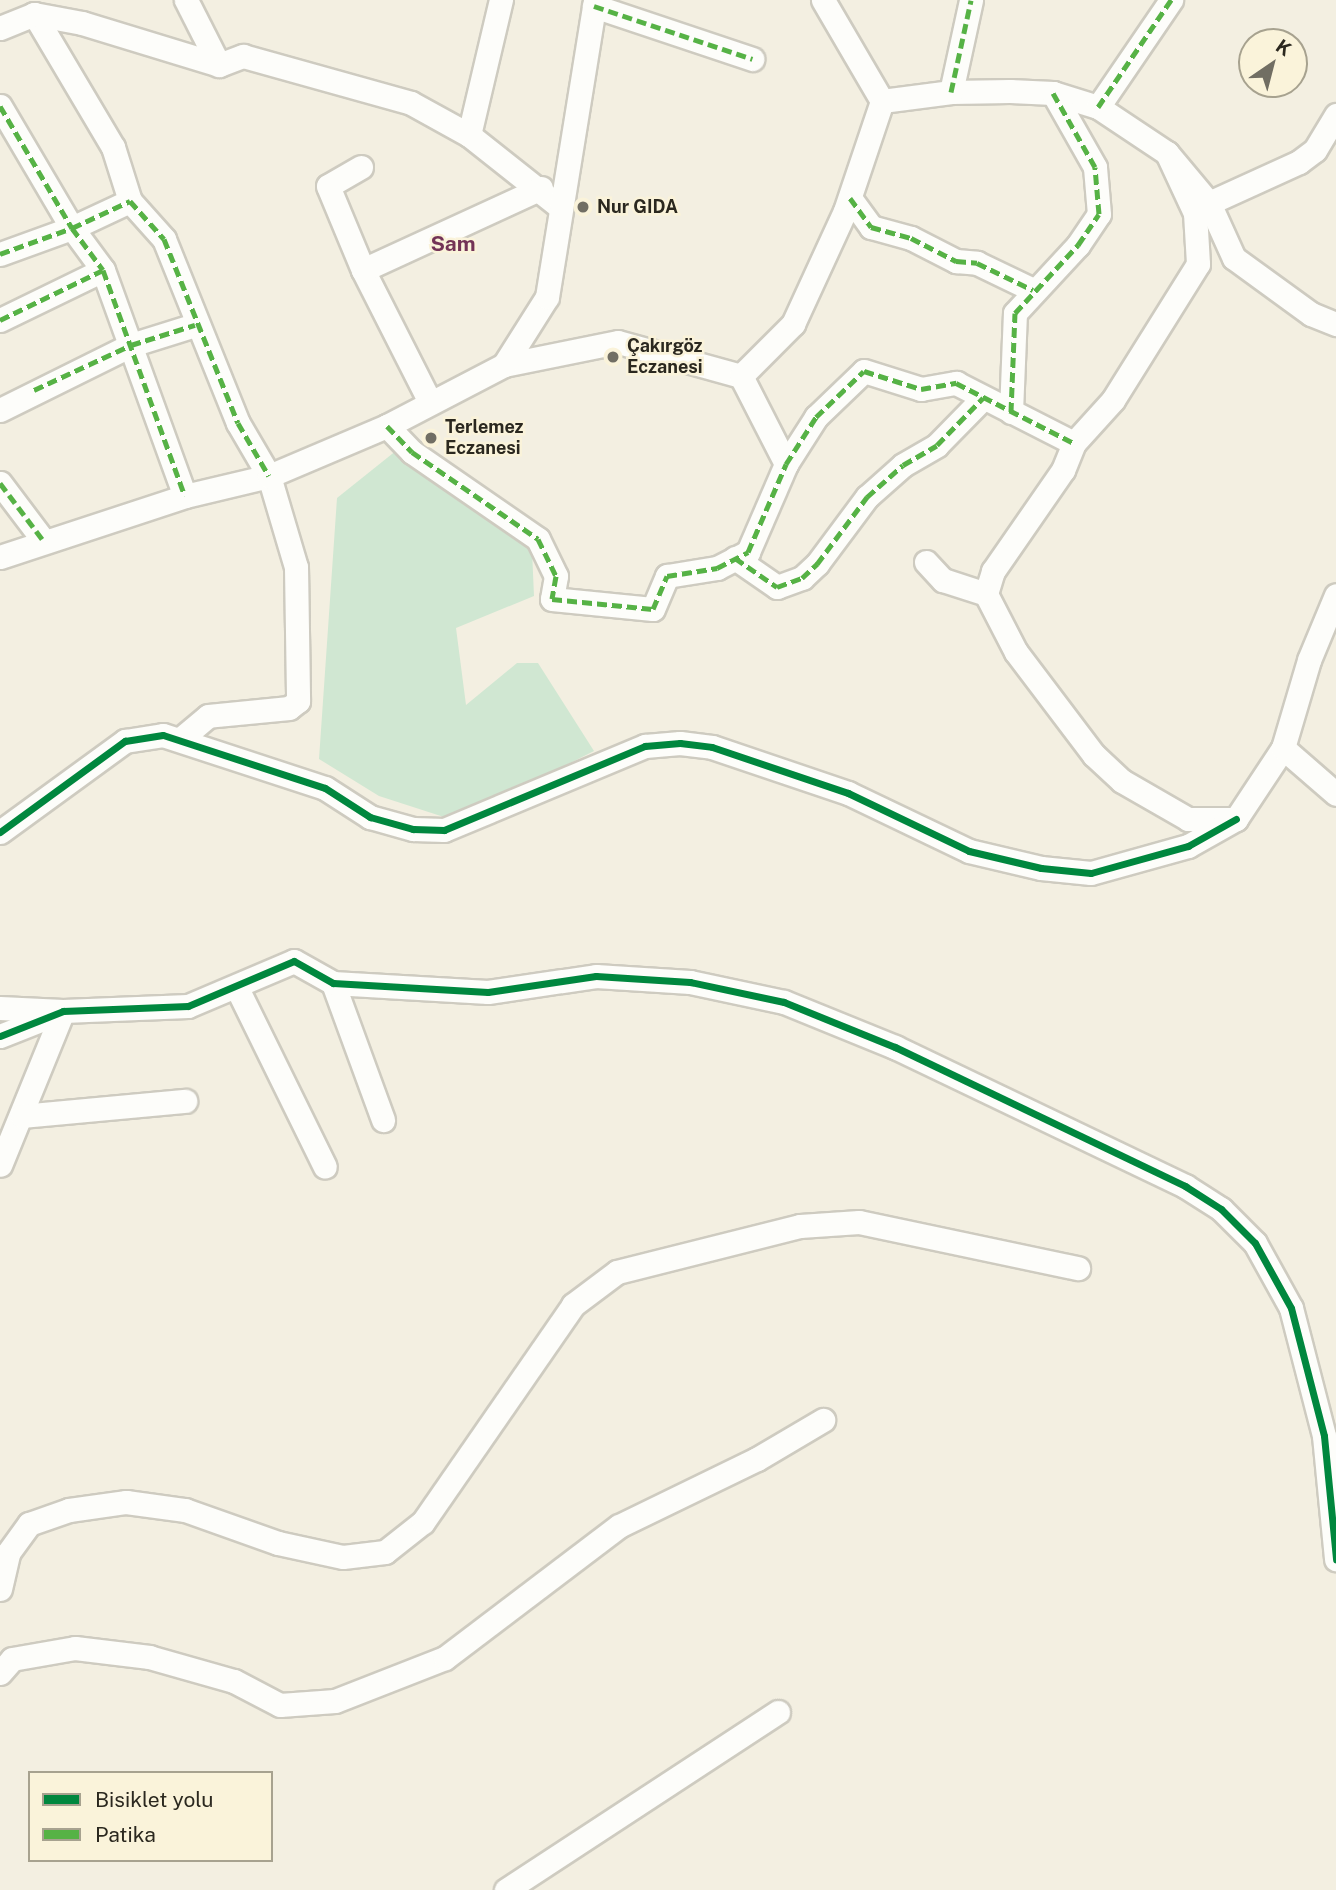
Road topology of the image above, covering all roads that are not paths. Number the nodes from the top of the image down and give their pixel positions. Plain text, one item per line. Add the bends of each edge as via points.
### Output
1 (187, 0) edge
2 (501, 0) edge
3 (823, 0) edge
4 (971, 0) edge
5 (1171, 0) edge
6 (595, 3) edge
7 (34, 15) junction
8 (0, 28) edge
9 (752, 60) dead end
10 (219, 65) junction
11 (951, 92) junction
12 (1053, 93) junction
13 (882, 101) junction
14 (0, 106) edge
15 (1098, 107) junction
16 (1336, 115) edge
17 (468, 135) junction
18 (1167, 153) junction
19 (361, 167) dead end
20 (541, 188) junction
21 (850, 198) junction
22 (130, 201) junction
23 (1209, 203) junction
24 (560, 207) junction
25 (72, 228) junction
26 (0, 254) edge
27 (103, 270) junction
28 (363, 270) junction
29 (1033, 290) junction
30 (0, 320) edge
31 (1336, 324) edge
32 (195, 325) junction
33 (131, 345) junction
34 (504, 365) junction
35 (741, 376) junction
36 (983, 398) junction
37 (430, 402) junction
38 (0, 411) edge
39 (1011, 412) junction
40 (387, 426) junction
41 (1074, 443) junction
42 (786, 464) junction
43 (269, 476) junction
44 (0, 483) edge
45 (185, 496) junction
46 (43, 540) junction
47 (0, 557) edge
48 (735, 558) junction
49 (926, 562) dead end
50 (986, 594) junction
51 (1336, 595) edge
52 (182, 738) junction
53 (1283, 748) junction
54 (1336, 793) edge
55 (1236, 819) junction
56 (0, 832) edge
57 (333, 983) junction
58 (237, 988) junction
59 (0, 1008) edge
60 (63, 1011) junction
61 (0, 1035) edge
62 (185, 1101) dead end
63 (22, 1116) junction
64 (383, 1120) dead end
65 (0, 1165) edge
66 (325, 1167) dead end
67 (1078, 1268) dead end
68 (823, 1420) dead end
69 (1336, 1559) edge
70 (0, 1589) edge
71 (0, 1673) edge
72 (778, 1712) dead end
73 (506, 1890) edge

1 - 10 street
2 - 17 street
3 - 13 street
4 - 11 street
5 - 15 street
6 - 9 street
6 - 24 street via 577,133
7 - 8 street
7 - 10 street via 82,23
7 - 22 street via 113,147
10 - 17 street via 243,56 411,103
11 - 12 street
11 - 13 street
12 - 15 street
12 - 29 street via 1095,167 1100,214 1078,245
13 - 21 street
14 - 25 street
15 - 18 street
16 - 23 street via 1315,150 1299,162
17 - 20 street
18 - 23 street
18 - 41 street via 1195,213 1198,264 1114,400
19 - 28 street via 328,186
20 - 24 street
20 - 28 street
21 - 29 street via 871,227 911,238 956,261 977,263
21 - 35 street via 793,324
22 - 25 street
22 - 32 street via 164,239
23 - 31 street via 1234,258 1311,314
24 - 34 street via 547,297
25 - 26 street
25 - 27 street
27 - 30 street
27 - 33 street
28 - 37 street
29 - 39 street via 1015,313
32 - 33 street
32 - 43 street via 238,423
33 - 38 street
33 - 45 street
34 - 35 street via 618,342
34 - 37 street
35 - 42 street
36 - 39 street
36 - 42 street via 956,383 921,389 864,371 816,417
36 - 48 street via 937,445 903,465 867,497 802,578 777,587
37 - 40 street
39 - 41 street
40 - 43 street
40 - 48 street via 412,452 538,539 556,576 552,599 653,609 667,576 717,568
41 - 50 street via 1063,470 993,571
42 - 48 street via 748,552
43 - 45 street
43 - 52 street via 295,559 298,701 289,708 208,716
44 - 46 street
45 - 46 street
46 - 47 street
49 - 50 street via 943,580
50 - 55 street via 1016,652 1094,755 1122,781 1188,819
51 - 53 street via 1309,660
52 - 55 street via 325,789 370,817 413,829 444,830 645,746 680,743 712,747 848,793 969,851 1041,868 1091,873 1188,846
52 - 56 street via 163,735 125,741
53 - 54 street
53 - 55 street
57 - 58 street via 294,961
57 - 64 street
57 - 69 street via 488,992 596,976 690,982 784,1002 895,1047 1185,1186 1221,1209 1255,1243 1291,1308 1324,1436
58 - 60 street via 188,1006
58 - 66 street
59 - 60 street
60 - 61 street
60 - 63 street
62 - 63 street
63 - 65 street
67 - 70 street via 859,1222 800,1226 629,1269 573,1305 423,1522 385,1552 343,1557 278,1543 185,1510 126,1502 69,1510 30,1524 8,1553
68 - 71 street via 757,1459 619,1526 445,1658 335,1701 280,1705 234,1681 149,1657 75,1648 12,1659
72 - 73 street

